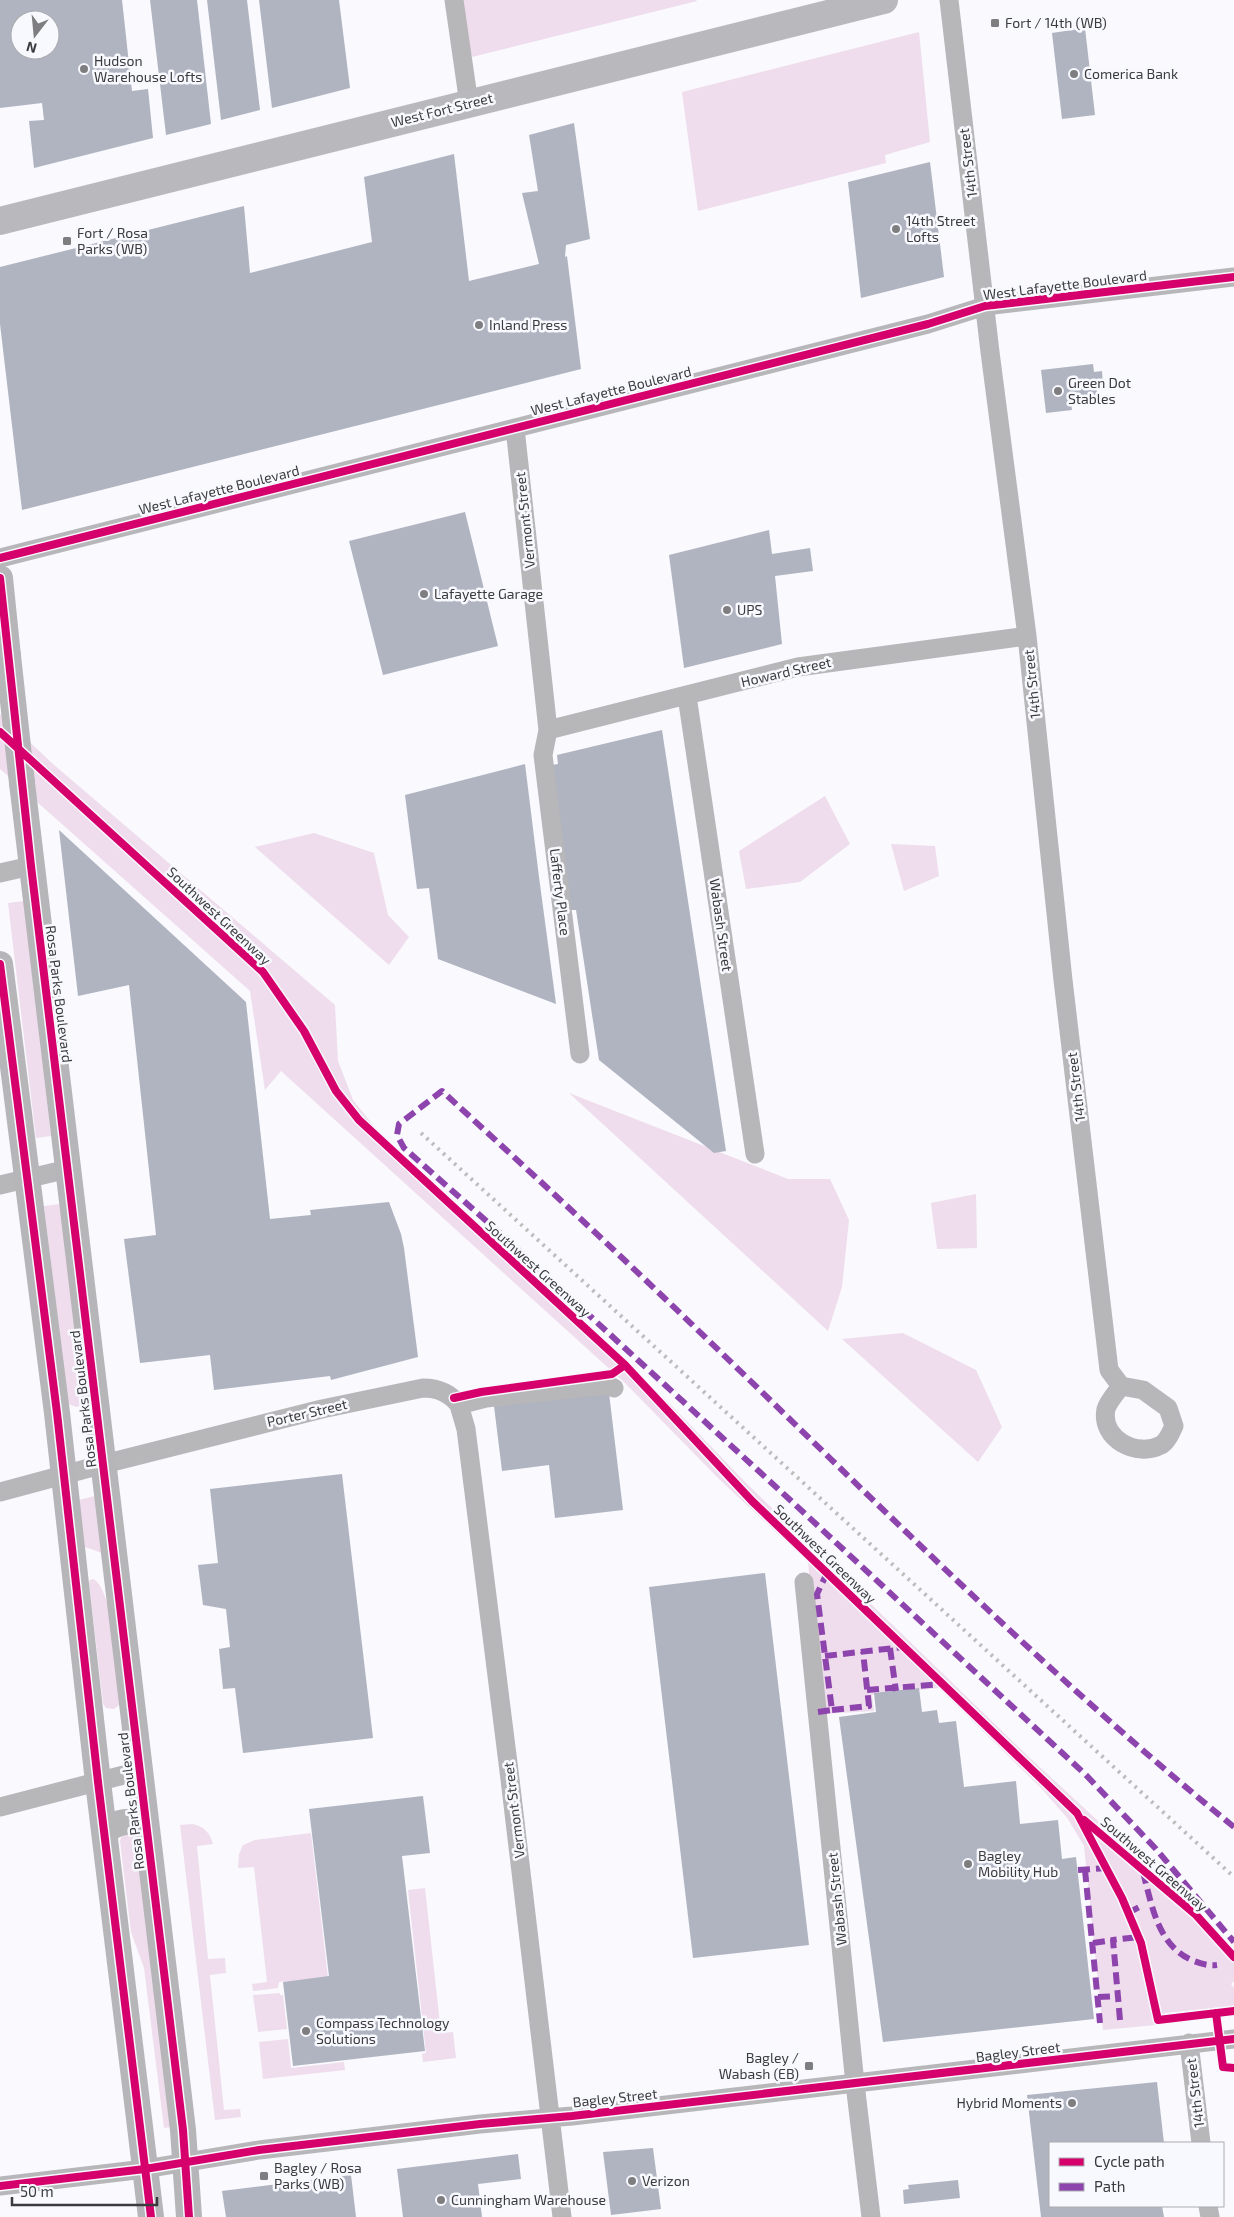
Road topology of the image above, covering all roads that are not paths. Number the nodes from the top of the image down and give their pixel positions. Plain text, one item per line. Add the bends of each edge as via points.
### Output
1 (454, 0) edge
2 (884, 0) edge
3 (949, 0) edge
4 (469, 104) junction
5 (0, 221) edge
6 (1234, 277) edge
7 (985, 306) junction
8 (515, 428) junction
9 (0, 558) edge
10 (0, 578) edge
11 (1027, 636) junction
12 (687, 696) junction
13 (548, 730) junction
14 (31, 866) junction
15 (0, 873) edge
16 (0, 964) edge
17 (580, 1054) dead end
18 (755, 1154) dead end
19 (68, 1169) junction
20 (27, 1177) junction
21 (0, 1184) edge
22 (1121, 1386) dead end
23 (614, 1388) dead end
24 (96, 1404) junction
25 (459, 1405) junction
26 (57, 1413) junction
27 (104, 1464) junction
28 (64, 1476) junction
29 (0, 1492) edge
30 (74, 1563) junction
31 (804, 1582) dead end
32 (119, 1593) junction
33 (133, 1718) junction
34 (92, 1726) junction
35 (139, 1771) junction
36 (98, 1782) junction
37 (0, 1807) edge
38 (146, 1825) junction
39 (104, 1832) junction
40 (1234, 2039) edge
41 (1189, 2043) junction
42 (855, 2084) junction
43 (550, 2118) junction
44 (1201, 2142) edge
45 (185, 2162) junction
46 (145, 2169) junction
47 (0, 2186) edge
48 (151, 2217) edge
49 (189, 2217) edge
50 (562, 2217) edge
51 (871, 2217) edge

1 - 4 street
2 - 4 main road, West Fort Street
3 - 7 street, 14th Street
4 - 5 main road, West Fort Street
6 - 7 street, West Lafayette Boulevard
7 - 8 street, West Lafayette Boulevard via 928,324
7 - 11 street, 14th Street
8 - 9 street, West Lafayette Boulevard
8 - 13 street, Vermont Street
10 - 14 main road, Rosa Parks Boulevard, bridge
11 - 12 street, Howard Street via 798,667
11 - 22 street, 14th Street via 1109,1370
12 - 13 street, Howard Street
12 - 18 street, Wabash Street
13 - 17 street, Lafferty Place via 542,755
14 - 15 street
14 - 19 main road, Rosa Parks Boulevard
16 - 20 main road, Rosa Parks Boulevard
19 - 20 street
19 - 24 main road, Rosa Parks Boulevard
20 - 21 street
20 - 26 main road, Rosa Parks Boulevard
23 - 25 street via 608,1385 486,1398
24 - 26 main road via 92,1413 82,1417 72,1418
24 - 27 main road, Rosa Parks Boulevard
25 - 27 street, Porter Street via 449,1394 422,1388 322,1409
25 - 43 street, Vermont Street via 466,1429
26 - 28 main road, Rosa Parks Boulevard
27 - 28 street, Porter Street
27 - 32 main road, Rosa Parks Boulevard
28 - 29 street, Porter Street
28 - 30 main road, Rosa Parks Boulevard
30 - 32 main road via 88,1564 105,1572
30 - 34 main road, Rosa Parks Boulevard
31 - 42 street, Wabash Street
32 - 33 main road, Rosa Parks Boulevard
33 - 34 main road via 115,1731
33 - 35 main road, Rosa Parks Boulevard
34 - 36 main road, Rosa Parks Boulevard
35 - 36 street
35 - 38 main road, Rosa Parks Boulevard
36 - 37 street
36 - 39 main road, Rosa Parks Boulevard
38 - 39 main road via 127,1821 114,1823
38 - 45 main road, Rosa Parks Boulevard
39 - 46 main road, Rosa Parks Boulevard
40 - 41 street, Bagley Street
41 - 42 street, Bagley Street
41 - 44 street, 14th Street
42 - 43 street, Bagley Street
42 - 51 street, Wabash Street
43 - 45 street, Bagley Street via 259,2150
43 - 50 street, Vermont Street
45 - 46 street, Bagley Street
45 - 49 main road, Rosa Parks Boulevard
46 - 47 street, Bagley Street
46 - 48 main road, Rosa Parks Boulevard

